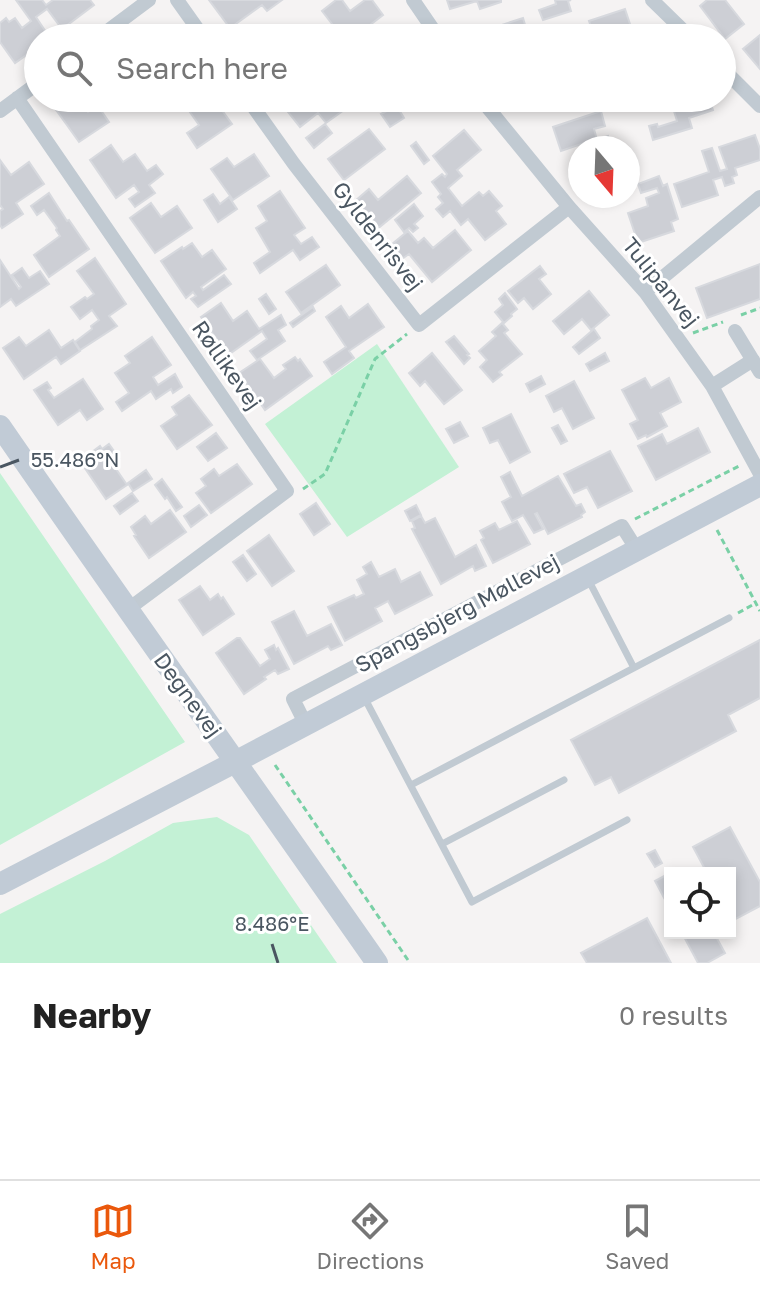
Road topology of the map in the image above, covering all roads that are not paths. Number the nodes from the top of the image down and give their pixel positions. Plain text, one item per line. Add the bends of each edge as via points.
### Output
1 (149, 0) edge
2 (177, 0) edge
3 (413, 0) edge
4 (652, 0) edge
5 (117, 24) edge
6 (194, 24) edge
7 (429, 24) edge
8 (677, 24) edge
9 (736, 82) edge
10 (24, 93) edge
11 (17, 98) junction
12 (760, 106) edge
13 (24, 108) edge
14 (0, 111) edge
15 (27, 112) edge
16 (257, 112) edge
17 (491, 112) edge
18 (760, 197) edge
19 (568, 206) edge
20 (568, 208) edge
21 (570, 208) edge
22 (645, 292) junction
23 (732, 325) road end
24 (756, 366) edge
25 (712, 386) junction
26 (0, 426) edge
27 (760, 474) edge
28 (760, 485) edge
29 (637, 550) junction
30 (586, 577) junction
31 (127, 610) junction
32 (729, 618) road end
33 (634, 668) junction
34 (363, 695) junction
35 (306, 725) junction
36 (237, 761) junction
37 (564, 780) dead end
38 (411, 785) junction
39 (627, 820) dead end
40 (442, 844) junction
41 (0, 884) edge
42 (377, 963) edge

1 - 5 street
2 - 6 street
3 - 7 street
4 - 8 street
9 - 12 street
10 - 11 street
11 - 13 street, Røllikevej
11 - 14 street
15 - 31 street, Røllikevej via 287,491
16 - 20 street, Gyldenrisvej via 419,325
17 - 19 street, Tulipanvej
18 - 22 street
21 - 22 street, Tulipanvej
22 - 25 street, Tulipanvej
23 - 24 street
24 - 25 street
25 - 27 street, Tulipanvej
26 - 31 street, Degnevej
28 - 29 street, Spangsbjerg Møllevej
29 - 30 street, Spangsbjerg Møllevej
29 - 35 street, Spangsbjerg Møllevej via 622,526 293,699
30 - 33 lane
30 - 34 street, Spangsbjerg Møllevej
31 - 36 street, Degnevej
32 - 33 lane
33 - 38 lane
34 - 35 street, Spangsbjerg Møllevej
34 - 38 lane
35 - 36 street, Spangsbjerg Møllevej
36 - 41 street, Spangsbjerg Møllevej
36 - 42 street, Degnevej
37 - 40 lane
38 - 40 lane
39 - 40 lane via 472,902

